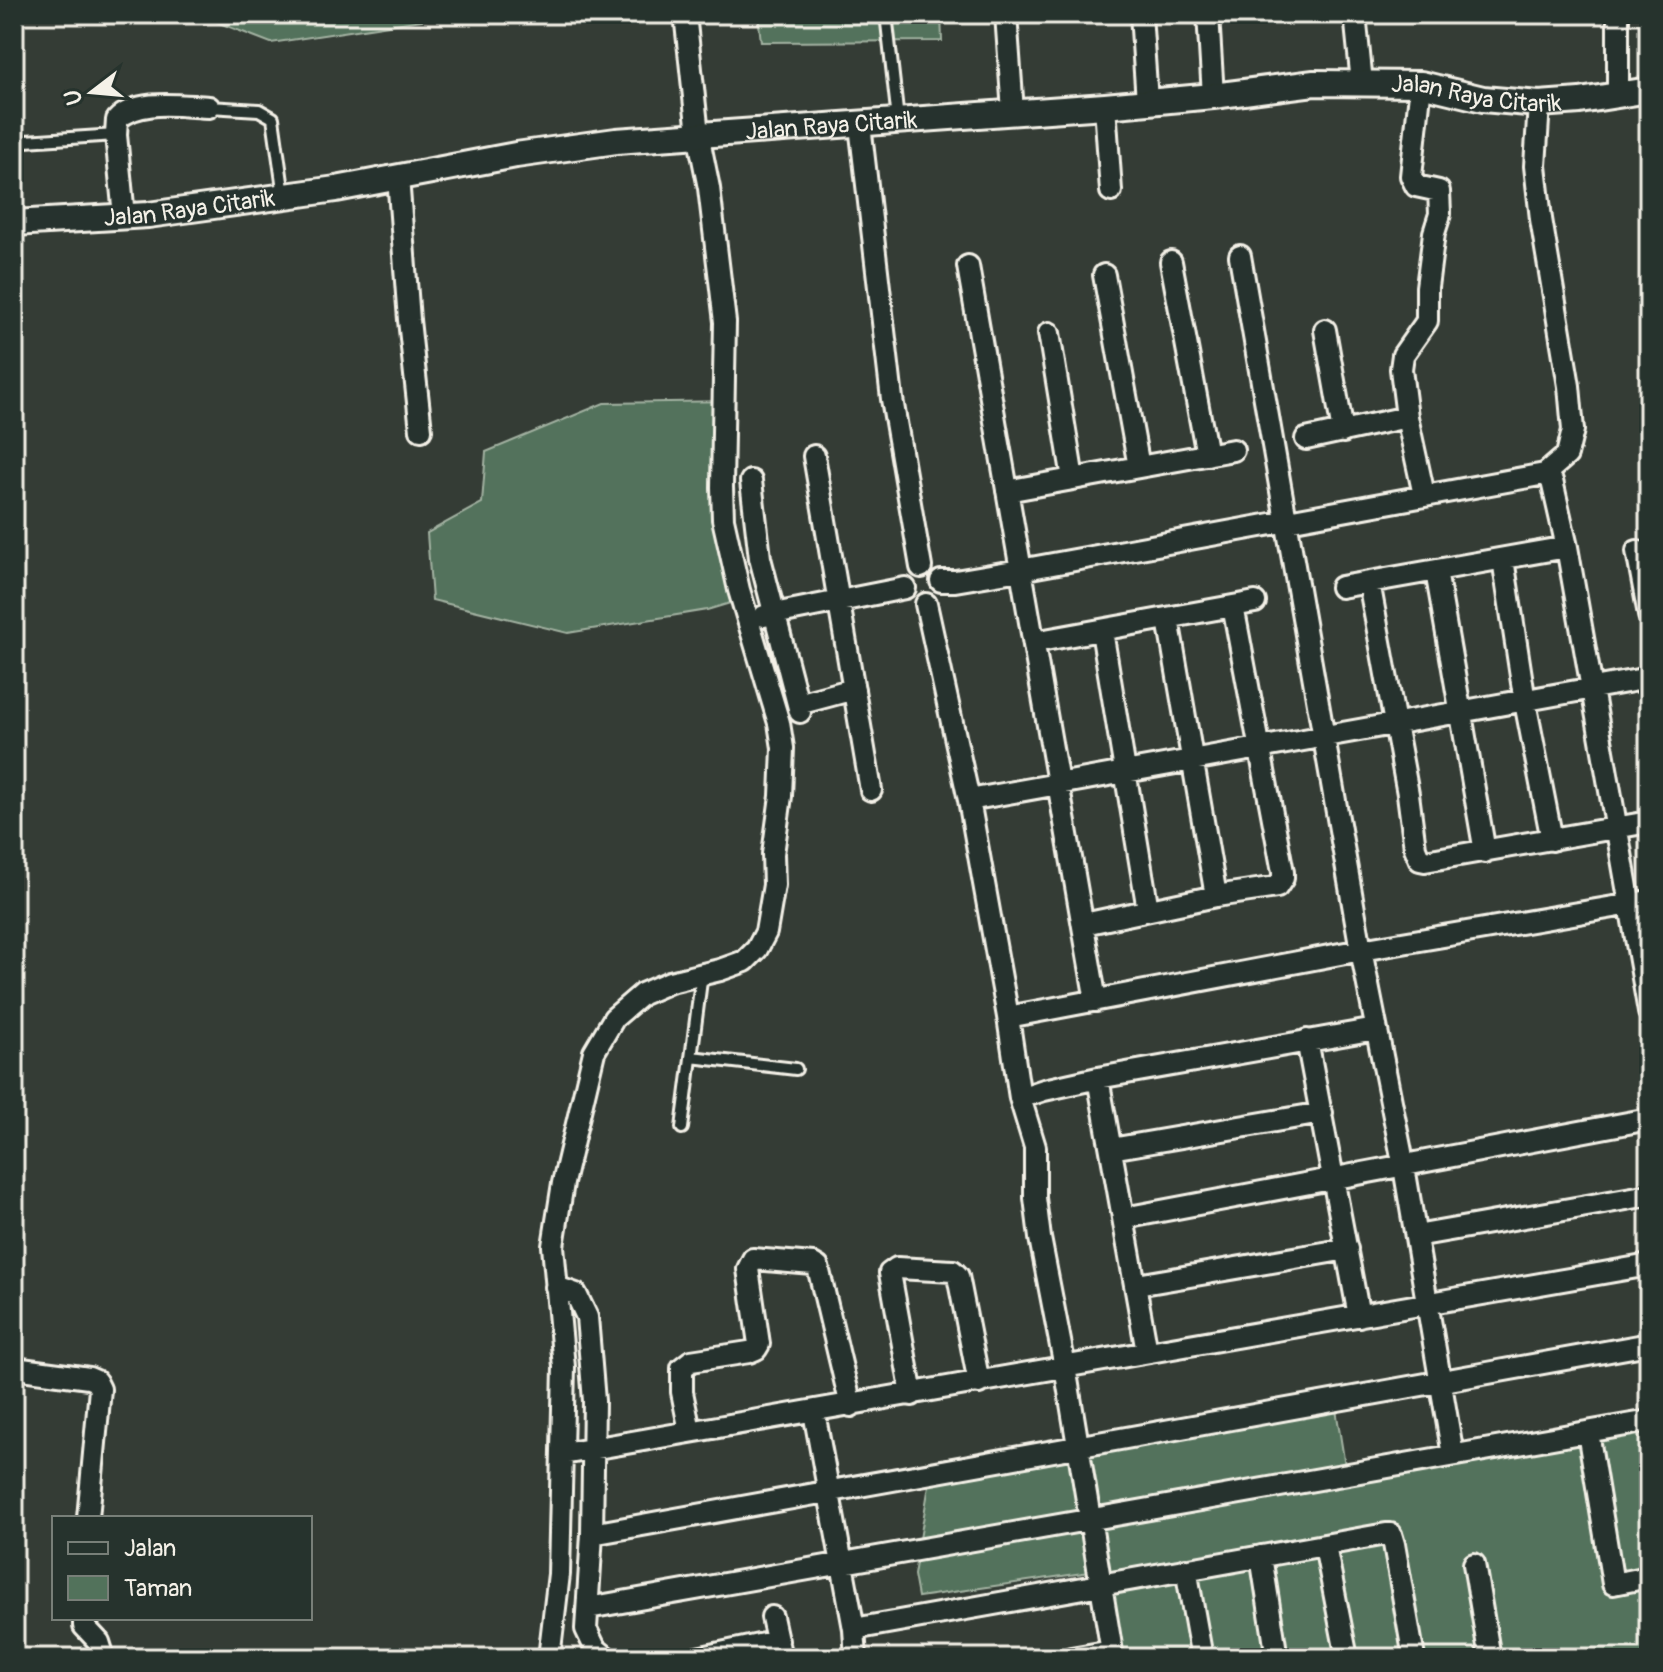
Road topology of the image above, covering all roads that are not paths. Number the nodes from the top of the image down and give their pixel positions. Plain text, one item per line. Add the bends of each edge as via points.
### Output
1 (685, 14) edge
2 (886, 14) edge
3 (1006, 14) edge
4 (1141, 14) edge
5 (1208, 14) edge
6 (1355, 14) edge
7 (1618, 14) edge
8 (1362, 83) junction
9 (1421, 84) junction
10 (1649, 90) edge
11 (1618, 95) junction
12 (1213, 96) junction
13 (1147, 101) junction
14 (1539, 104) junction
15 (1105, 106) junction
16 (209, 107) joint
17 (1013, 112) junction
18 (898, 122) junction
19 (860, 125) junction
20 (698, 134) junction
21 (116, 135) junction
22 (25, 141) dead end
23 (398, 177) junction
24 (1111, 191) dead end
25 (284, 196) junction
26 (124, 216) junction
27 (14, 223) edge
28 (1240, 256) dead end
29 (1171, 262) dead end
30 (968, 266) dead end
31 (1104, 275) dead end
32 (1325, 330) dead end
33 (1049, 333) dead end
34 (1407, 417) junction
35 (421, 430) dead end
36 (1343, 432) junction
37 (1306, 439) dead end
38 (1233, 450) dead end
39 (1207, 455) junction
40 (814, 456) dead end
41 (1139, 467) junction
42 (1545, 474) junction
43 (1073, 479) junction
44 (751, 481) dead end
45 (1007, 491) junction
46 (1424, 495) junction
47 (1287, 520) junction
48 (1567, 547) junction
49 (1637, 551) dead end
50 (1503, 559) junction
51 (921, 567) junction
52 (1020, 570) junction
53 (1436, 571) junction
54 (941, 581) junction
55 (1369, 582) junction
56 (1341, 587) dead end
57 (905, 588) junction
58 (838, 601) junction
59 (1255, 602) dead end
60 (926, 604) junction
61 (1233, 606) junction
62 (774, 613) junction
63 (1649, 615) edge
64 (1168, 619) junction
65 (749, 620) junction
66 (1102, 631) junction
67 (1034, 642) junction
68 (1649, 678) edge
69 (854, 689) junction
70 (1593, 690) junction
71 (1525, 702) junction
72 (1460, 713) junction
73 (1395, 723) junction
74 (1324, 737) junction
75 (1259, 748) junction
76 (1191, 761) junction
77 (1125, 771) junction
78 (1058, 784) junction
79 (871, 790) dead end
80 (969, 800) junction
81 (1649, 822) edge
82 (1617, 828) junction
83 (1552, 840) junction
84 (1485, 852) junction
85 (1216, 896) junction
86 (1640, 902) edge
87 (1148, 910) junction
88 (1084, 924) junction
89 (1361, 950) junction
90 (702, 973) junction
91 (1646, 980) edge
92 (1096, 1001) junction
93 (1649, 1012) edge
94 (1008, 1017) junction
95 (1376, 1029) junction
96 (1307, 1040) junction
97 (691, 1057) junction
98 (796, 1069) dead end
99 (1098, 1078) junction
100 (1020, 1098) junction
101 (1322, 1113) junction
102 (1649, 1119) edge
103 (682, 1128) dead end
104 (1111, 1149) junction
105 (1404, 1167) junction
106 (1335, 1180) junction
107 (1649, 1195) edge
108 (1124, 1218) junction
109 (1416, 1236) junction
110 (1347, 1249) junction
111 (1649, 1265) edge
112 (1137, 1285) junction
113 (556, 1287) junction
114 (1428, 1304) junction
115 (1359, 1316) junction
116 (1649, 1344) edge
117 (1147, 1352) junction
118 (1065, 1367) junction
119 (14, 1368) edge
120 (1440, 1381) junction
121 (979, 1383) junction
122 (912, 1395) junction
123 (851, 1406) junction
124 (814, 1412) junction
125 (1649, 1421) edge
126 (690, 1431) junction
127 (1588, 1432) junction
128 (1079, 1447) junction
129 (593, 1451) junction
130 (563, 1454) junction
131 (1453, 1455) junction
132 (828, 1490) junction
133 (88, 1516) edge
134 (1091, 1521) junction
135 (592, 1534) junction
136 (1325, 1546) junction
137 (1261, 1556) junction
138 (840, 1562) junction
139 (1474, 1564) dead end
140 (1186, 1569) junction
141 (1649, 1577) edge
142 (1101, 1585) junction
143 (588, 1608) junction
144 (772, 1617) dead end
145 (84, 1620) edge
146 (854, 1629) junction
147 (779, 1650) edge
148 (1113, 1654) edge
149 (104, 1658) edge
150 (549, 1658) edge
151 (607, 1658) edge
152 (697, 1658) edge
153 (856, 1658) edge
154 (1071, 1658) edge
155 (1202, 1658) edge
156 (1277, 1658) edge
157 (1347, 1658) edge
158 (1414, 1658) edge
159 (1490, 1658) edge

1 - 20 street
2 - 18 lane
3 - 17 street
4 - 13 street
5 - 12 street
6 - 8 street
7 - 11 street
8 - 9 street, Jalan Raya Citarik
8 - 12 street, Jalan Raya Citarik via 1314,83
9 - 14 street, Jalan Raya Citarik via 1483,99
9 - 34 street via 1411,176 1416,186 1439,191 1440,214 1427,287 1427,321 1403,355
10 - 11 street, Jalan Raya Citarik
11 - 14 street, Jalan Raya Citarik
12 - 13 street, Jalan Raya Citarik
13 - 15 street, Jalan Raya Citarik
14 - 42 street via 1535,166 1573,430 1567,455
15 - 17 street, Jalan Raya Citarik
15 - 24 street
16 - 21 street via 135,108 117,120
16 - 25 lane via 259,110 273,118
17 - 18 street, Jalan Raya Citarik
18 - 19 street, Jalan Raya Citarik
19 - 20 street, Jalan Raya Citarik
19 - 51 street via 892,399
20 - 23 street, Jalan Raya Citarik via 516,155
20 - 65 street via 725,322 723,519
21 - 22 lane
21 - 26 street
23 - 25 street, Jalan Raya Citarik
23 - 35 street
25 - 26 street, Jalan Raya Citarik
26 - 27 street, Jalan Raya Citarik
28 - 47 street
29 - 39 street
30 - 45 street
31 - 41 street
32 - 36 street
33 - 43 street
34 - 36 street
34 - 46 street
36 - 37 street
38 - 39 street
39 - 41 street
40 - 58 street
41 - 43 street
42 - 46 street
42 - 48 street via 1552,481
43 - 45 street
44 - 62 street via 756,539
45 - 52 street
46 - 47 street
47 - 52 street
47 - 74 street
48 - 50 street
48 - 70 street
49 - 63 street
50 - 53 street
50 - 71 street
51 - 54 street via 937,573
51 - 57 street via 909,574
52 - 54 street
52 - 67 street
53 - 55 street
53 - 72 street
54 - 60 street via 938,596
55 - 56 street
55 - 73 street
57 - 58 street
57 - 60 street via 912,600
58 - 62 street
58 - 69 street
59 - 61 street
60 - 80 street
61 - 64 street
61 - 75 street
62 - 65 street
62 - 69 street via 799,708
64 - 66 street
64 - 76 street
65 - 90 street via 783,748 774,885 766,932 757,949 745,961
66 - 67 street
66 - 77 street
67 - 78 street
68 - 70 street
69 - 79 street
70 - 71 street
70 - 82 street
71 - 72 street
71 - 83 street
72 - 73 street
72 - 84 street
73 - 74 street
73 - 84 street via 1420,860
74 - 75 street
74 - 89 street
75 - 76 street
75 - 85 street via 1283,878 1277,887
76 - 77 street
76 - 85 street
77 - 78 street
77 - 87 street
78 - 80 street
78 - 88 street
80 - 94 street
81 - 82 street
82 - 83 street
82 - 86 street
83 - 84 street
85 - 87 street
86 - 89 street
86 - 91 street
87 - 88 street
88 - 92 street
89 - 92 street
89 - 95 street
90 - 97 lane
90 - 113 street via 642,994 614,1018 594,1052 563,1183 553,1246
91 - 93 street
92 - 94 street
94 - 100 street
95 - 96 street
95 - 105 street
96 - 99 street
96 - 101 street
97 - 98 lane
97 - 103 lane
99 - 100 street
99 - 104 street
100 - 118 street via 1035,1147 1040,1238
101 - 104 street
101 - 106 street
102 - 105 street
104 - 108 street
105 - 106 street
105 - 109 street
106 - 108 street
106 - 110 street
107 - 109 street
108 - 112 street
109 - 114 street
110 - 112 street
110 - 115 street
111 - 114 street
112 - 117 street
113 - 129 street via 576,1294 587,1317
113 - 130 street via 564,1367
114 - 115 street
114 - 120 street
115 - 117 street
116 - 120 street
117 - 118 street
118 - 121 street
118 - 128 street
119 - 133 street via 96,1381 100,1389
120 - 128 street
120 - 131 street
121 - 122 street
121 - 122 street via 958,1276 953,1271 897,1268 890,1273
122 - 123 street
123 - 124 street
123 - 126 street via 818,1267 753,1259 748,1269 759,1344 749,1352 691,1361 682,1368
124 - 126 street
124 - 132 street
125 - 127 street
126 - 129 street
127 - 131 street
127 - 141 street via 1613,1584
128 - 132 street
128 - 134 street
129 - 130 street
129 - 135 street
130 - 150 street via 559,1574
131 - 134 street
132 - 135 street
132 - 138 street
134 - 138 street
134 - 142 street
135 - 143 street
136 - 137 street
136 - 157 street
136 - 158 street via 1391,1534
137 - 140 street
137 - 156 street
138 - 143 street
138 - 146 street
139 - 159 street
140 - 142 street
140 - 155 street
142 - 146 street
142 - 148 street
143 - 151 street via 590,1640
144 - 147 street
145 - 149 street
146 - 153 street
147 - 152 street
148 - 154 street

